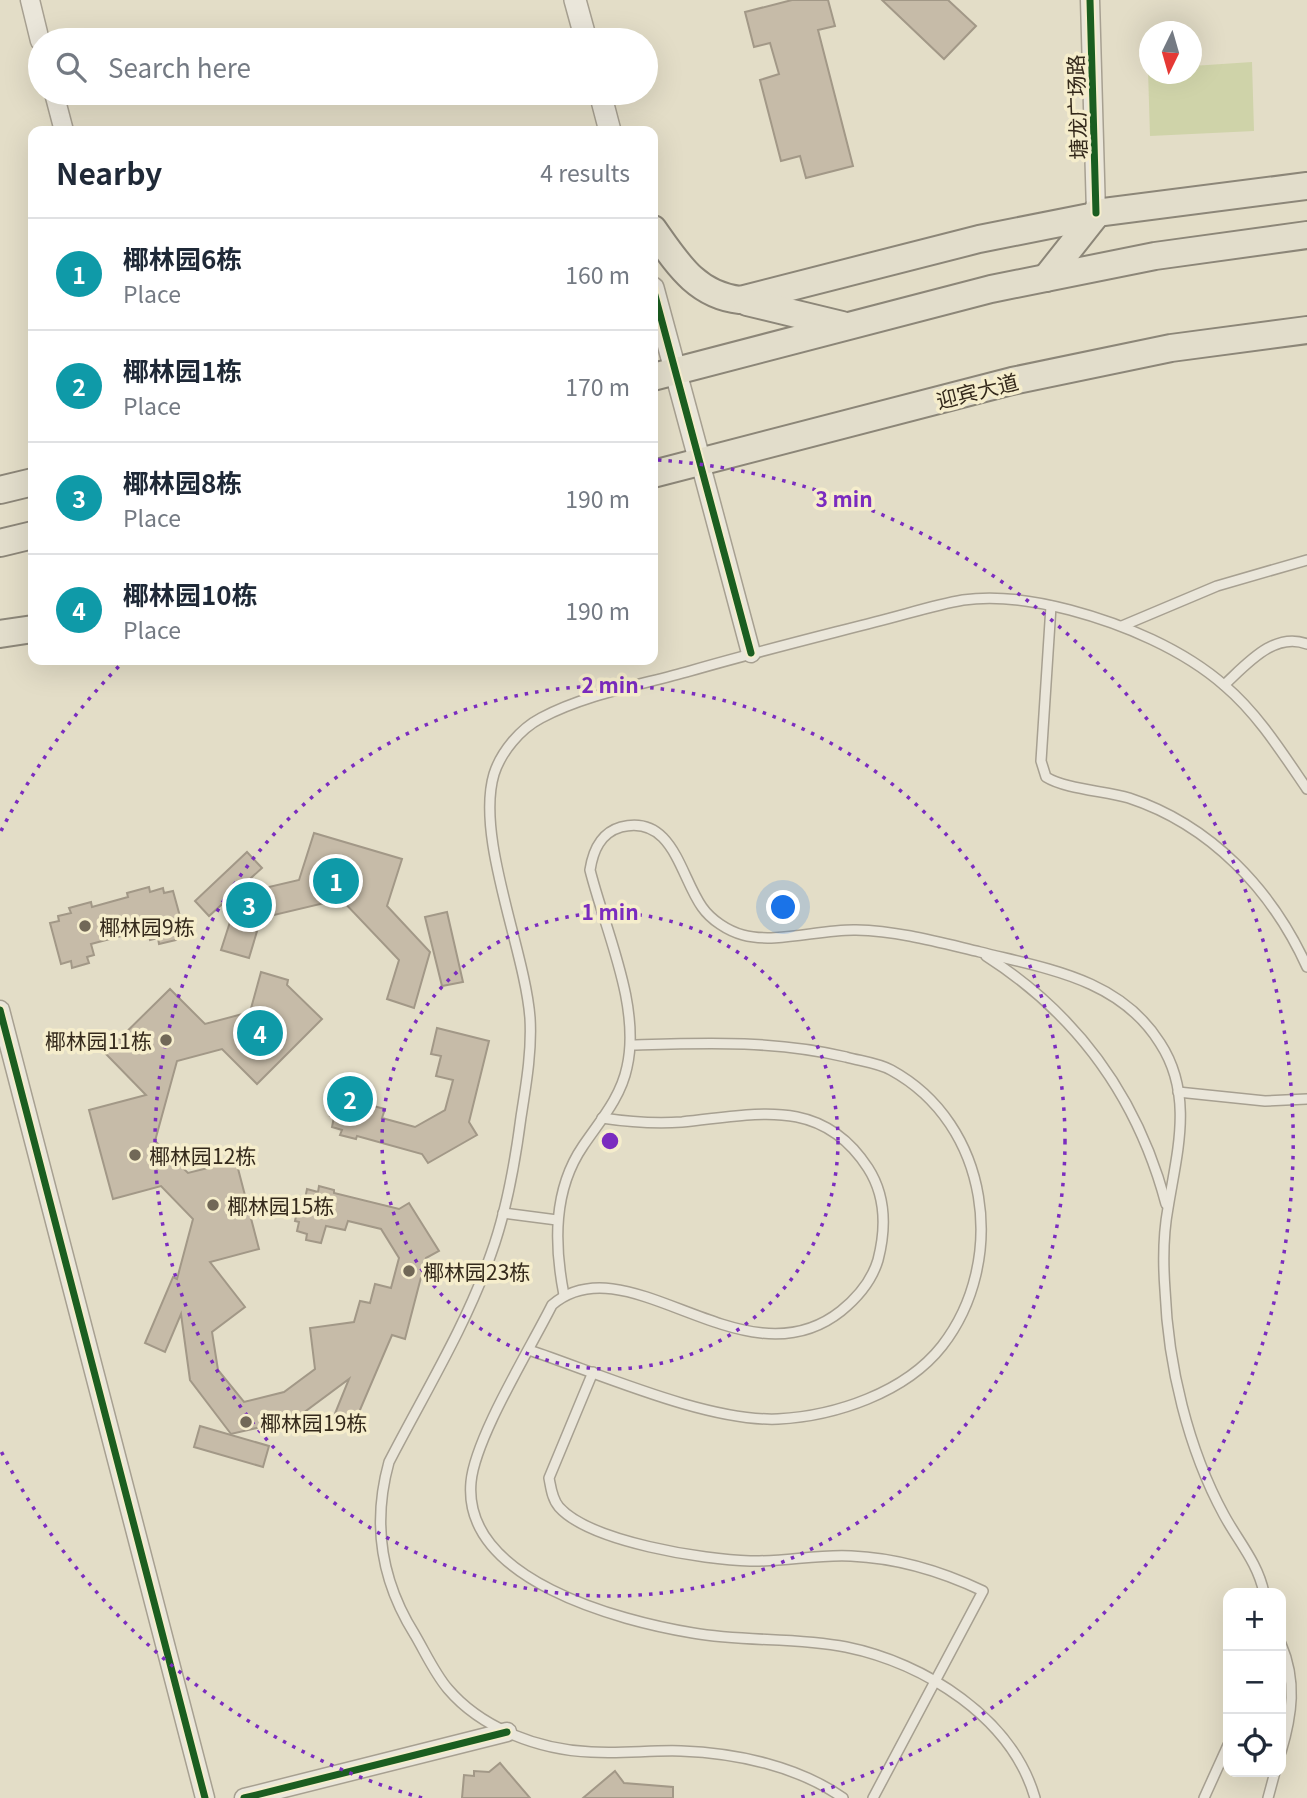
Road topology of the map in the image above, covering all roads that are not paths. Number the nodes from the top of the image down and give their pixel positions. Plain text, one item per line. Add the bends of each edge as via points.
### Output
1 (30, 0) edge
2 (575, 0) edge
3 (1090, 0) edge
4 (37, 28) edge
5 (583, 28) edge
6 (57, 105) edge
7 (603, 105) edge
8 (63, 126) edge
9 (609, 126) edge
10 (1307, 186) edge
11 (1096, 214) junction
12 (1307, 235) edge
13 (658, 236) edge
14 (1045, 278) junction
15 (740, 300) junction
16 (658, 327) edge
17 (847, 327) junction
18 (1307, 330) edge
19 (664, 374) edge
20 (700, 461) junction
21 (658, 473) edge
22 (28, 483) edge
23 (0, 490) edge
24 (28, 536) edge
25 (0, 543) edge
26 (1307, 560) edge
27 (1051, 606) junction
28 (1122, 626) junction
29 (28, 630) edge
30 (0, 634) edge
31 (1307, 645) edge
32 (751, 653) junction
33 (1224, 685) junction
34 (1307, 789) edge
35 (978, 952) junction
36 (1307, 967) edge
37 (0, 1010) edge
38 (631, 1045) junction
39 (1178, 1092) junction
40 (1307, 1099) edge
41 (603, 1118) junction
42 (1168, 1209) junction
43 (503, 1213) junction
44 (557, 1220) junction
45 (564, 1295) junction
46 (529, 1350) junction
47 (593, 1372) junction
48 (1262, 1588) edge
49 (1283, 1651) edge
50 (935, 1681) junction
51 (1286, 1731) edge
52 (507, 1732) junction
53 (1223, 1756) edge
54 (1274, 1777) edge
55 (254, 1797) edge
56 (205, 1798) edge
57 (843, 1798) edge
58 (873, 1798) edge
59 (1035, 1798) edge
60 (1204, 1798) edge
61 (1268, 1798) edge

1 - 4 street
2 - 5 street
3 - 11 street, 塘龙广场路
6 - 8 street
7 - 9 street
10 - 11 main road
11 - 14 main road
11 - 15 main road
12 - 14 main road via 1155,256
13 - 15 main road via 699,287 721,298
14 - 17 main road
15 - 17 main road
16 - 19 street
17 - 19 main road
18 - 20 main road, 迎宾大道 via 1171,348 1012,381
19 - 20 street
20 - 21 main road, 迎宾大道
20 - 32 street
22 - 23 main road
24 - 25 main road
26 - 28 lane via 1217,586
27 - 28 lane
27 - 32 lane via 1004,598 964,600
27 - 36 lane via 1041,761 1046,778 1142,803 1213,843 1271,902
28 - 33 lane
29 - 30 main road
31 - 33 lane via 1280,642 1261,651
32 - 43 lane via 568,705 536,720 512,741 494,773 490,803 493,843 526,984 530,1021 529,1065
33 - 34 lane via 1263,727
35 - 38 lane via 885,932 821,931 766,938 742,935 702,908 662,835 647,827 614,829 592,854 590,870 630,1014
35 - 39 lane via 1070,976 1122,1000 1162,1045
35 - 42 lane via 1038,993 1089,1046 1145,1139
37 - 56 street
38 - 41 lane via 627,1069
38 - 47 lane via 725,1042 793,1047 891,1070 923,1094 950,1124 969,1159 980,1197 983,1237 977,1276 963,1314 941,1347 914,1372 848,1406 812,1416 738,1417
39 - 40 lane via 1265,1101
39 - 42 lane via 1181,1132
41 - 44 lane via 565,1183
41 - 45 lane via 680,1122 754,1112 802,1117 823,1125 851,1146 872,1175 882,1208 883,1242 877,1265 851,1303 822,1323 789,1334 743,1332 647,1298 594,1287
42 - 48 lane via 1165,1291 1183,1406 1224,1515 1247,1549
43 - 44 lane
43 - 52 lane via 477,1293 389,1462 380,1493 379,1531 385,1571 400,1611 448,1689 476,1714
44 - 45 lane via 557,1258
45 - 46 lane via 552,1305
46 - 47 lane
46 - 50 lane via 476,1456 471,1484 478,1522 505,1561 560,1592 625,1617 727,1638 847,1647 895,1661
47 - 50 lane via 549,1478 557,1505 568,1515 622,1539 709,1559 850,1555 901,1561 951,1576 983,1591
49 - 51 lane via 1292,1688
50 - 58 lane
50 - 59 lane via 980,1713 1014,1749
52 - 55 street
52 - 57 lane via 545,1746 591,1752 720,1754 793,1772
53 - 60 lane
54 - 61 lane

